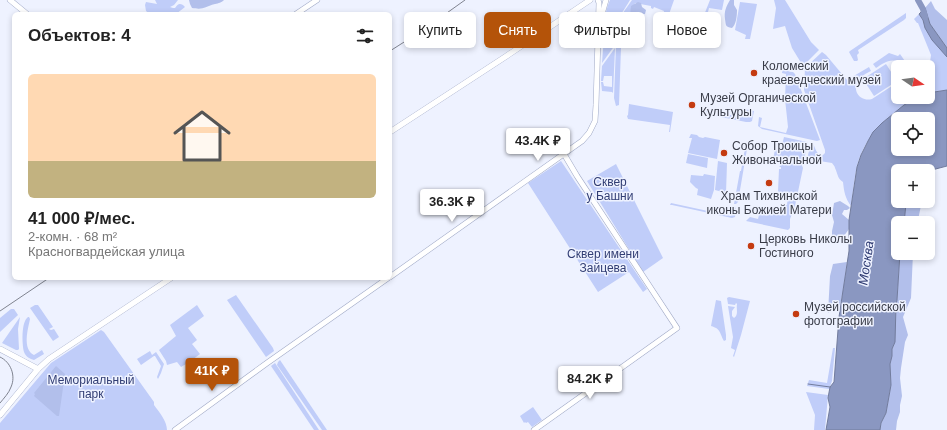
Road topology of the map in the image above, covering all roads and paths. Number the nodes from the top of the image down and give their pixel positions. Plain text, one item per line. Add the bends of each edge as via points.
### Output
1 (10, 0) edge
2 (317, 0) edge
3 (590, 0) edge
4 (598, 0) edge
5 (606, 0) edge
6 (25, 12) edge
7 (299, 12) edge
8 (599, 12) edge
9 (603, 12) edge
10 (598, 48) edge
11 (392, 131) edge
12 (564, 154) junction
13 (392, 275) edge
14 (168, 280) edge
15 (385, 280) edge
16 (0, 348) edge
17 (38, 369) junction
18 (0, 415) edge
19 (175, 430) edge
20 (534, 430) edge

1 - 6 street
2 - 7 street
3 - 11 main road
4 - 8 street
5 - 9 street
10 - 12 street via 594,121 582,141
12 - 13 street
12 - 20 street via 677,328
14 - 17 main road
15 - 19 street
16 - 17 main road
17 - 18 main road

